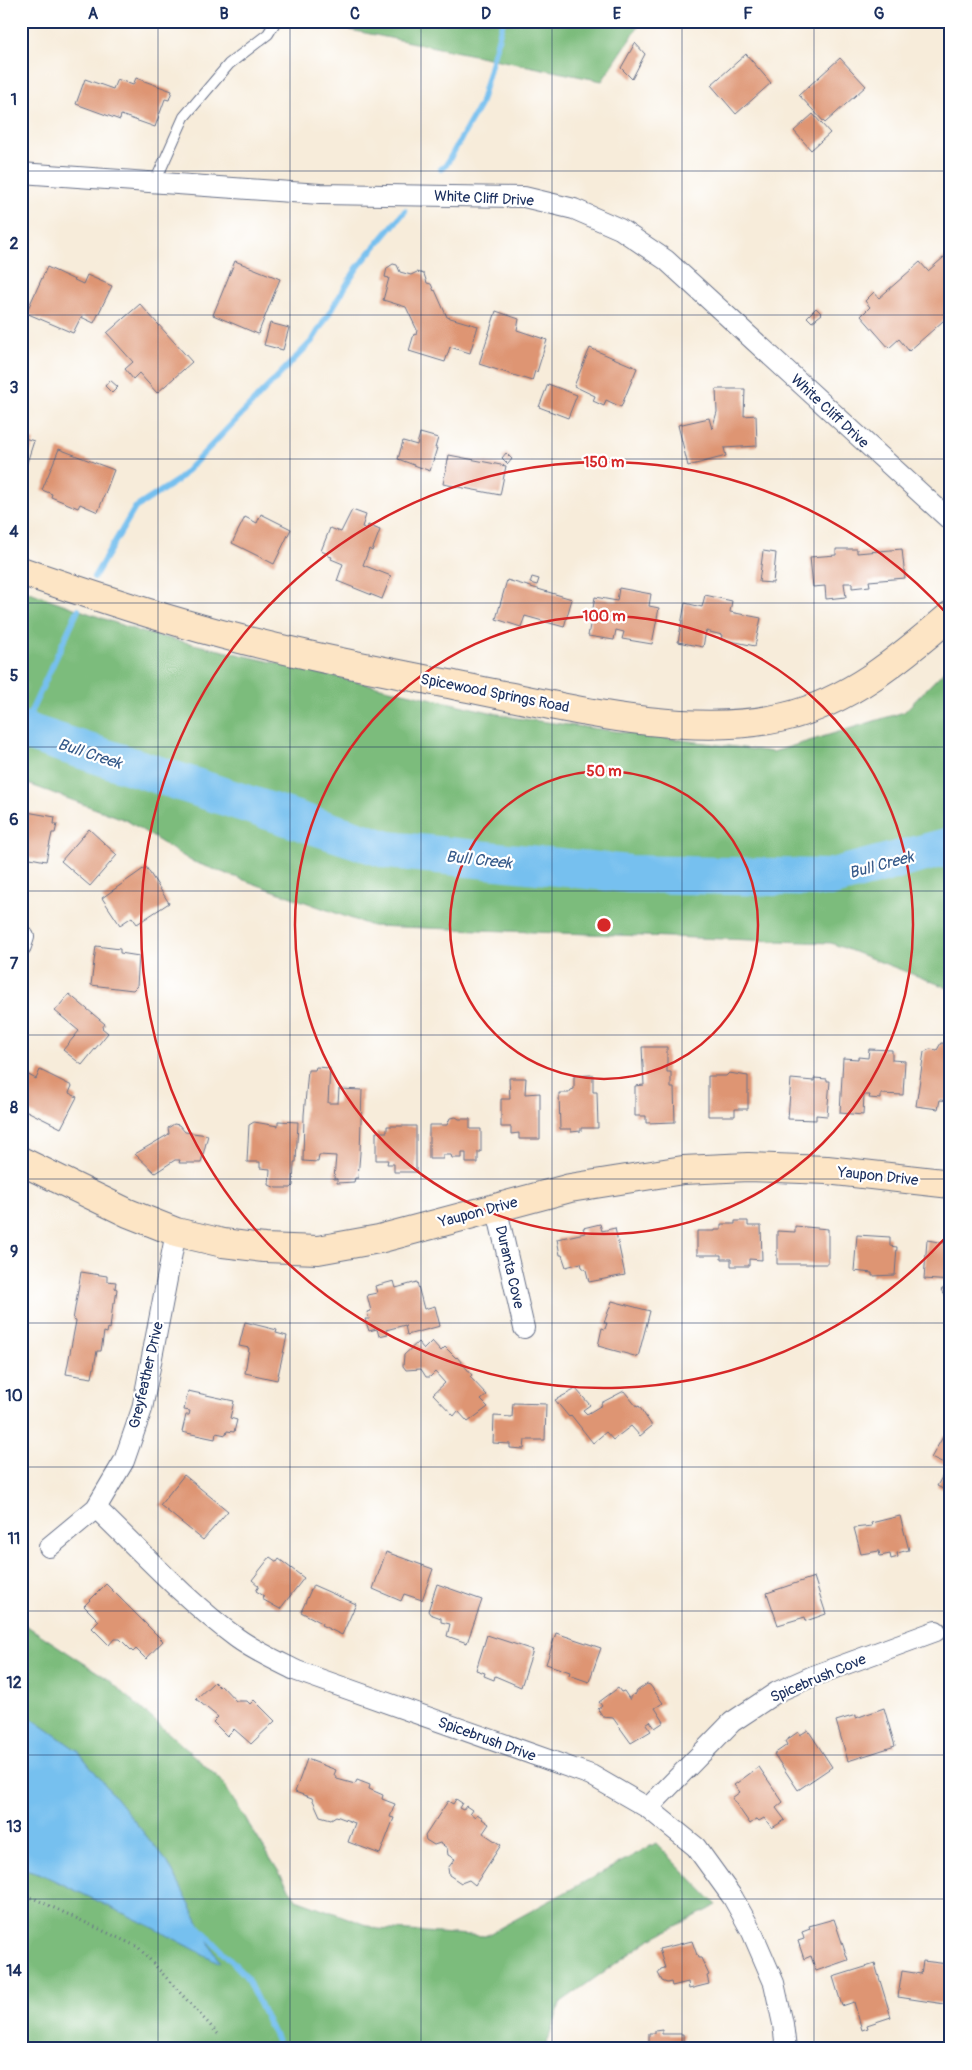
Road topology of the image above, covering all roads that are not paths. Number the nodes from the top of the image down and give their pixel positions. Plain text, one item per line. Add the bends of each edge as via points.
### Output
1 (276, 21) edge
2 (21, 173) edge
3 (155, 182) junction
4 (951, 521) edge
5 (21, 571) edge
6 (951, 615) edge
7 (21, 1161) edge
8 (951, 1184) edge
9 (496, 1206) junction
10 (176, 1232) junction
11 (524, 1328) dead end
12 (96, 1508) junction
13 (48, 1547) dead end
14 (936, 1631) dead end
15 (648, 1808) junction
16 (786, 2049) edge

1 - 3 lane via 268,34 229,64 184,117
2 - 3 street, White Cliff Drive
3 - 4 street, White Cliff Drive via 320,194 524,198 574,208 620,229 666,260
5 - 6 main road, Spicewood Springs Road via 186,624 313,656 526,700 624,717 697,724 756,722 816,706 883,669
7 - 10 main road, Yaupon Drive via 128,1213
8 - 9 main road, Yaupon Drive via 827,1170 702,1169 570,1188
9 - 10 main road, Yaupon Drive via 380,1239 318,1250 223,1243
9 - 11 street, Duranta Cove
10 - 12 street, Greyfeather Drive via 142,1408 124,1461
12 - 13 street, Greyfeather Drive
12 - 15 street, Spicebrush Drive via 194,1603 238,1639 273,1659 297,1671 591,1775
14 - 15 street, Spicebrush Cove via 777,1692 732,1722
15 - 16 street, Spicebrush Drive via 696,1847 752,1932 774,1983

